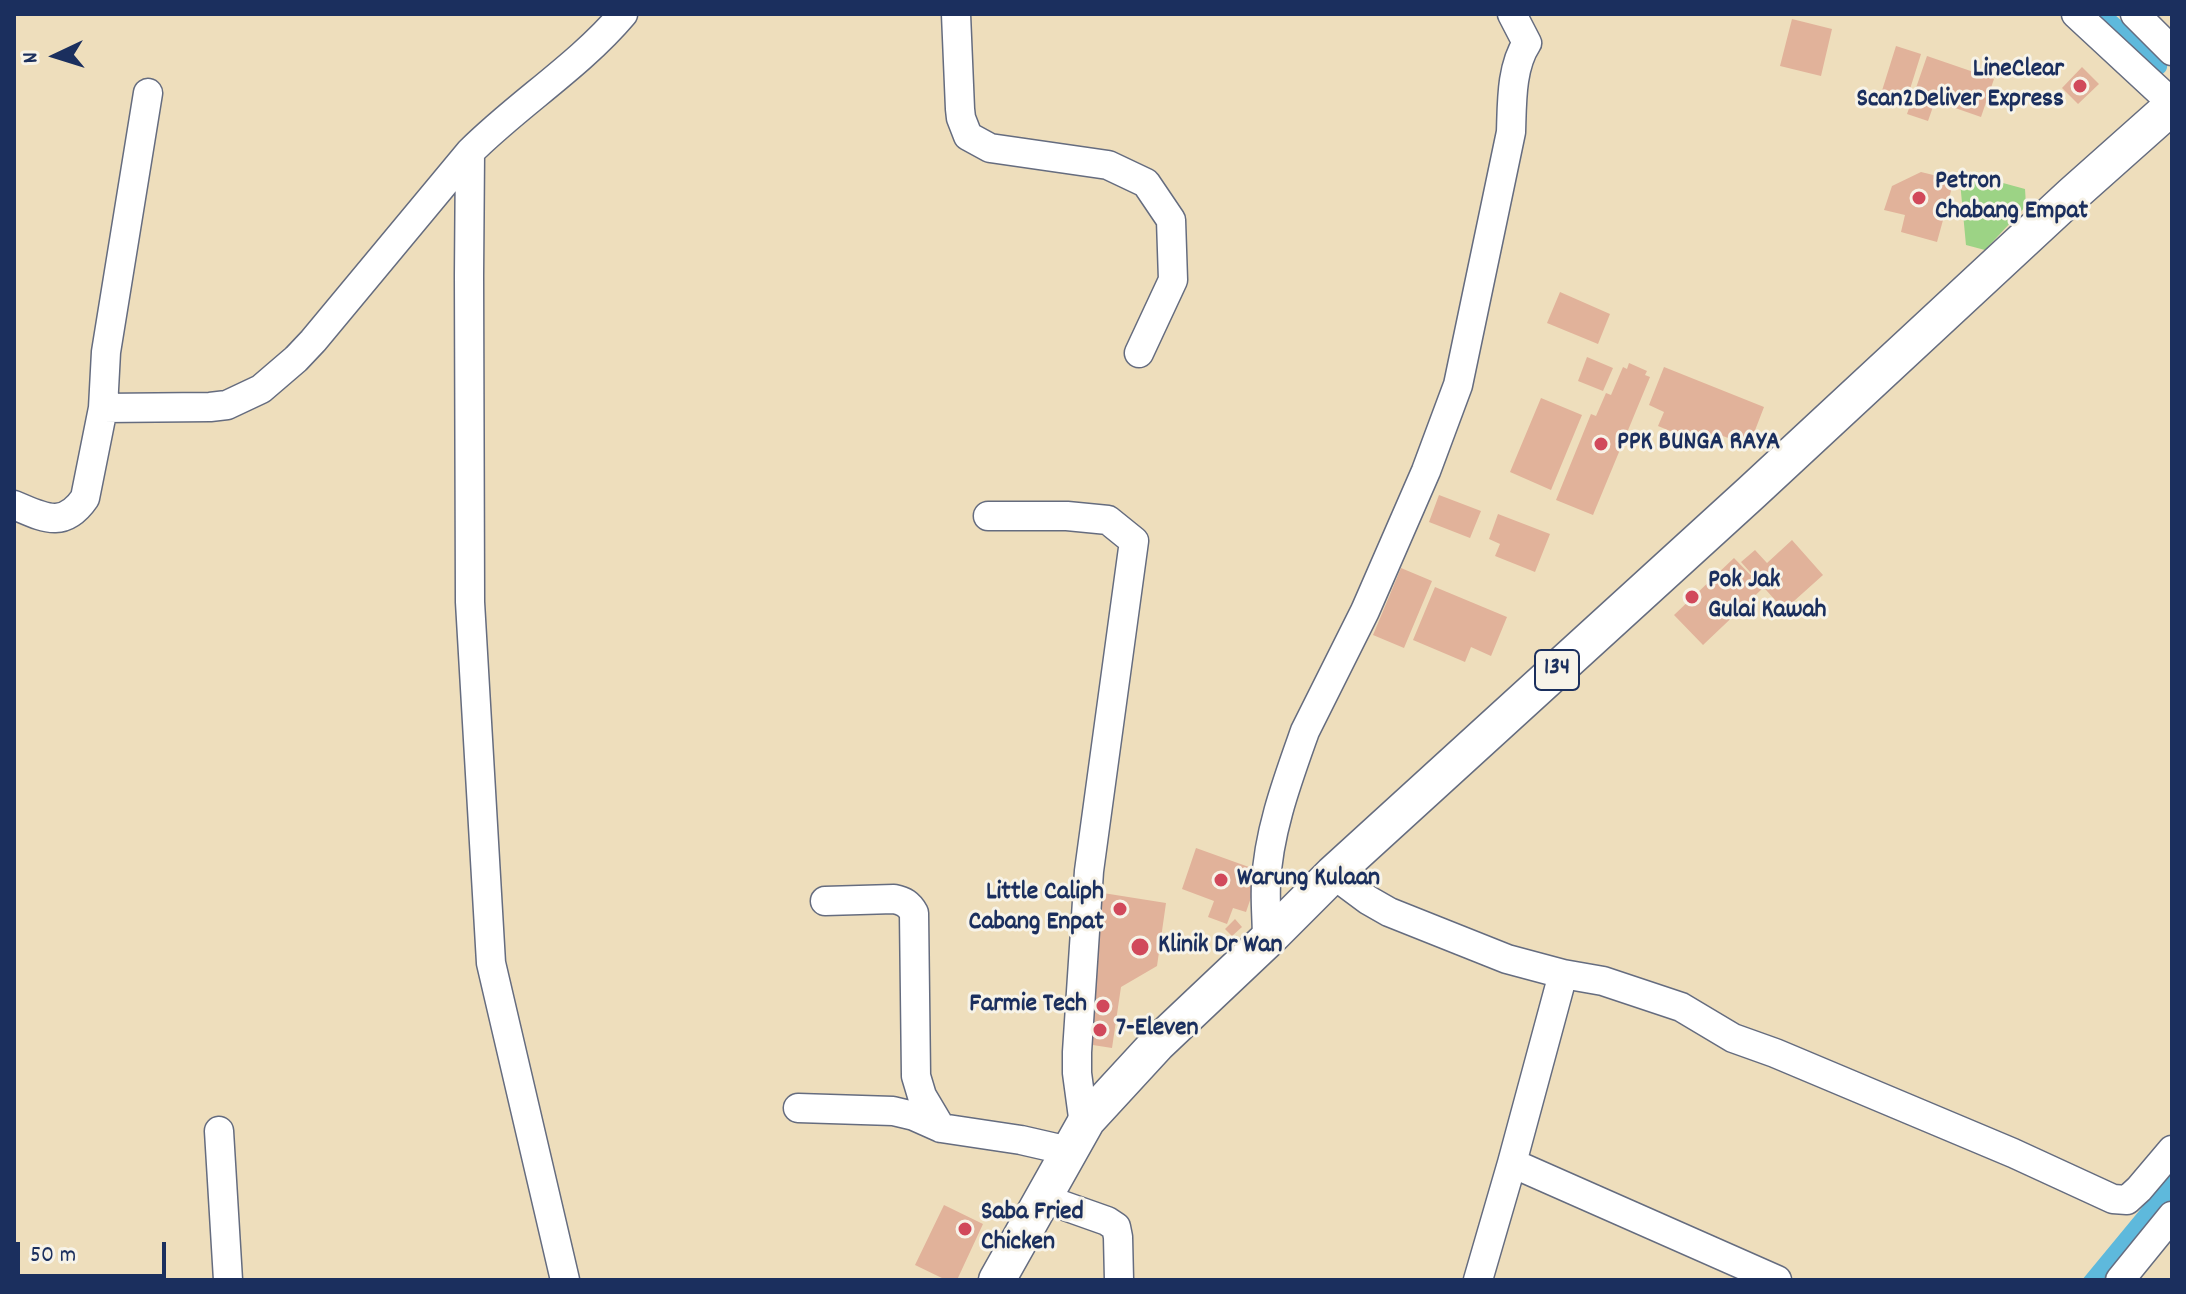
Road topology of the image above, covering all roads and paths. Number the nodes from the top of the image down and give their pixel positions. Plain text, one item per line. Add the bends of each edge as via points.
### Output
1 (623, 14) edge
2 (956, 14) edge
3 (1512, 14) edge
4 (2076, 14) edge
5 (2135, 14) edge
6 (2172, 51) edge
7 (148, 93) dead end
8 (2172, 104) edge
9 (470, 152) junction
10 (1139, 353) dead end
11 (103, 408) junction
12 (14, 505) edge
13 (988, 516) dead end
14 (1333, 874) junction
15 (825, 901) dead end
16 (1267, 940) junction
17 (1563, 974) junction
18 (798, 1108) dead end
19 (941, 1128) junction
20 (219, 1131) dead end
21 (1076, 1138) junction
22 (2172, 1150) edge
23 (1512, 1163) junction
24 (1042, 1198) junction
25 (2172, 1216) edge
26 (228, 1280) edge
27 (565, 1280) edge
28 (997, 1280) edge
29 (1119, 1280) edge
30 (1478, 1280) edge
31 (1777, 1280) edge
32 (2120, 1280) edge

1 - 9 street
2 - 10 street via 960,109 968,136 990,148 1108,165 1146,183 1171,220 1173,280
3 - 16 street via 1527,43 1519,54 1511,132 1458,385 1365,611 1305,731 1269,857
4 - 8 street
5 - 6 street
7 - 11 street via 106,352
8 - 14 main road, 134
9 - 11 street via 313,341 261,389 219,406
9 - 27 street via 470,602 491,963
11 - 12 street via 79,507 50,519
13 - 21 street via 1108,520 1134,541 1089,871
14 - 16 main road, 134
14 - 17 street via 1389,912 1507,959
15 - 19 street via 894,899 914,913 916,1076
16 - 21 main road, 134 via 1122,1080
17 - 22 street via 1629,988 1681,1007 1733,1038 2113,1199 2127,1200
17 - 23 street
18 - 19 street via 893,1111
19 - 21 street via 1021,1140
20 - 26 street
21 - 24 main road, 134
23 - 30 street
23 - 31 street
24 - 28 main road, 134
24 - 29 street via 1116,1227
25 - 32 street

